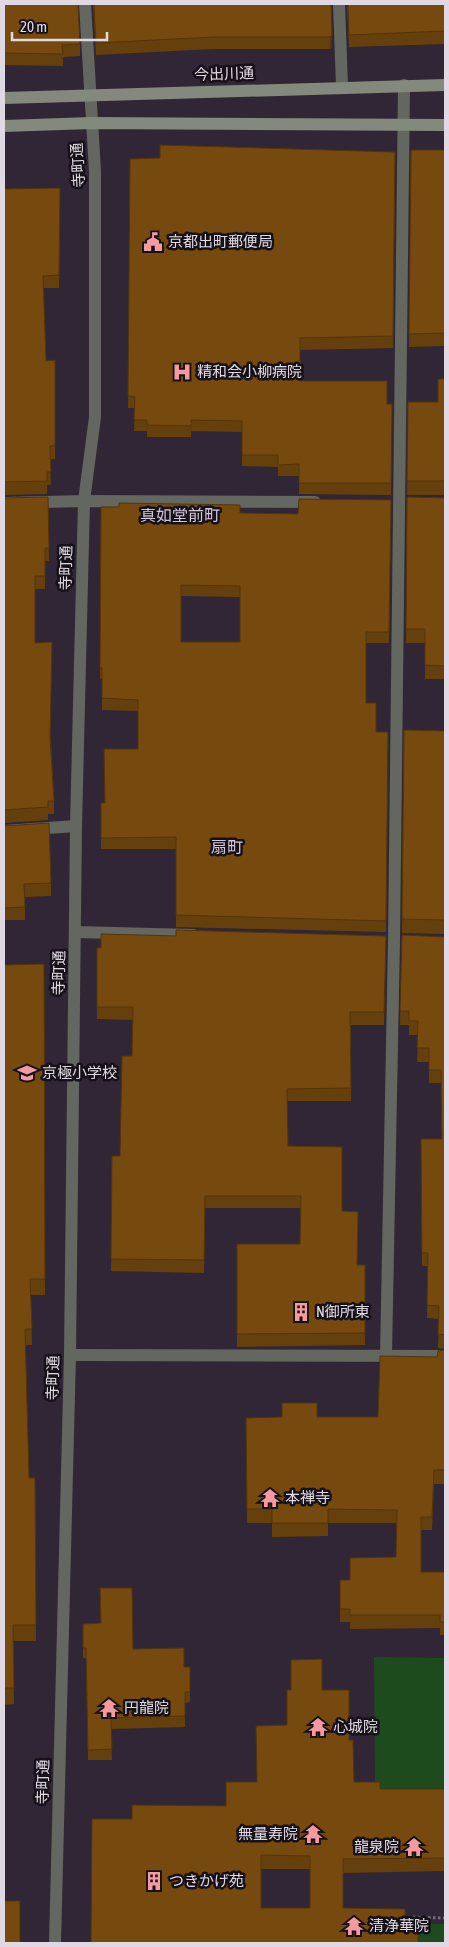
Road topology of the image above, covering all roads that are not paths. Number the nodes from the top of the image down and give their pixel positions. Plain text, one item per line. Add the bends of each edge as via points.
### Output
1 (85, 4) edge
2 (339, 4) edge
3 (404, 84) junction
4 (445, 85) edge
5 (342, 86) junction
6 (89, 94) junction
7 (4, 98) edge
8 (91, 123) junction
9 (402, 124) junction
10 (445, 125) edge
11 (4, 126) edge
12 (84, 501) junction
13 (330, 502) edge
14 (4, 503) edge
15 (76, 826) junction
16 (4, 831) edge
17 (75, 932) junction
18 (205, 935) edge
19 (389, 940) junction
20 (411, 940) edge
21 (70, 1355) junction
22 (386, 1356) junction
23 (445, 1356) edge
24 (55, 1943) edge

1 - 6 street, 寺町通
2 - 5 street
3 - 4 main road, 今出川通
3 - 5 main road, 今出川通
3 - 9 street
5 - 6 main road, 今出川通
6 - 7 main road, 今出川通
6 - 8 street, 寺町通
8 - 9 main road
8 - 11 main road
8 - 12 street, 寺町通 via 95,171 95,418
9 - 10 main road
9 - 19 street
12 - 13 street
12 - 14 street
12 - 15 street, 寺町通
15 - 16 street
15 - 17 street, 寺町通
17 - 18 street
17 - 21 street, 寺町通
19 - 20 street
19 - 22 street
21 - 22 street
21 - 24 street, 寺町通
22 - 23 street

